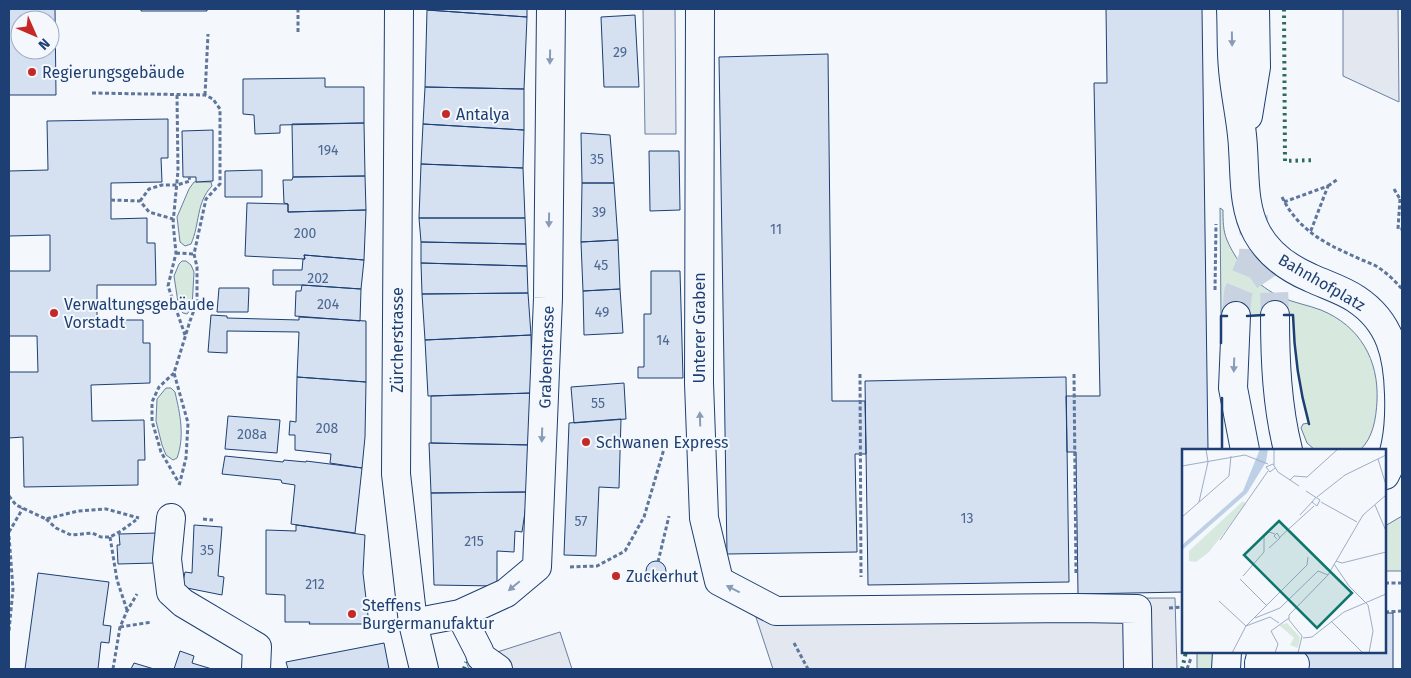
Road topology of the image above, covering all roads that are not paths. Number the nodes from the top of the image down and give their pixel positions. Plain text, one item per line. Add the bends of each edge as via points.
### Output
1 (399, 9) edge
2 (551, 9) edge
3 (700, 9) edge
4 (1231, 9) edge
5 (1255, 9) edge
6 (1243, 147) junction
7 (1275, 315) tunnel mouth
8 (1236, 316) tunnel mouth
9 (1245, 449) edge
10 (1288, 449) edge
11 (1386, 473) edge
12 (171, 518) road end
13 (460, 614) junction
14 (413, 622) junction
15 (1227, 653) edge
16 (1259, 661) edge
17 (1295, 664) dead end
18 (256, 669) edge
19 (424, 669) edge
20 (498, 669) edge
21 (1138, 669) edge
22 (1226, 669) edge

1 - 14 street, Zürcherstrasse via 396,474
2 -> 13 street, Grabenstrasse via 548,298 537,567 506,593
21 -> 3 street, Unterer Graben via 1137,609 776,611 719,581 704,518 698,384
4 -> 6 street, Bahnhofplatz via 1233,69
5 - 6 street, Bahnhofplatz via 1256,67
6 - 11 street, Bahnhofplatz via 1248,208 1263,242 1274,255 1297,271 1355,298 1367,307 1391,340 1400,406 1394,451
7 - 10 street via 1275,360 1281,421
8 -> 9 street via 1233,388
12 - 18 street via 167,560 171,592 183,603 257,647
13 - 14 street
13 - 20 street via 481,657
14 - 19 street, Zürcherstrasse
15 - 22 street
16 - 17 street

